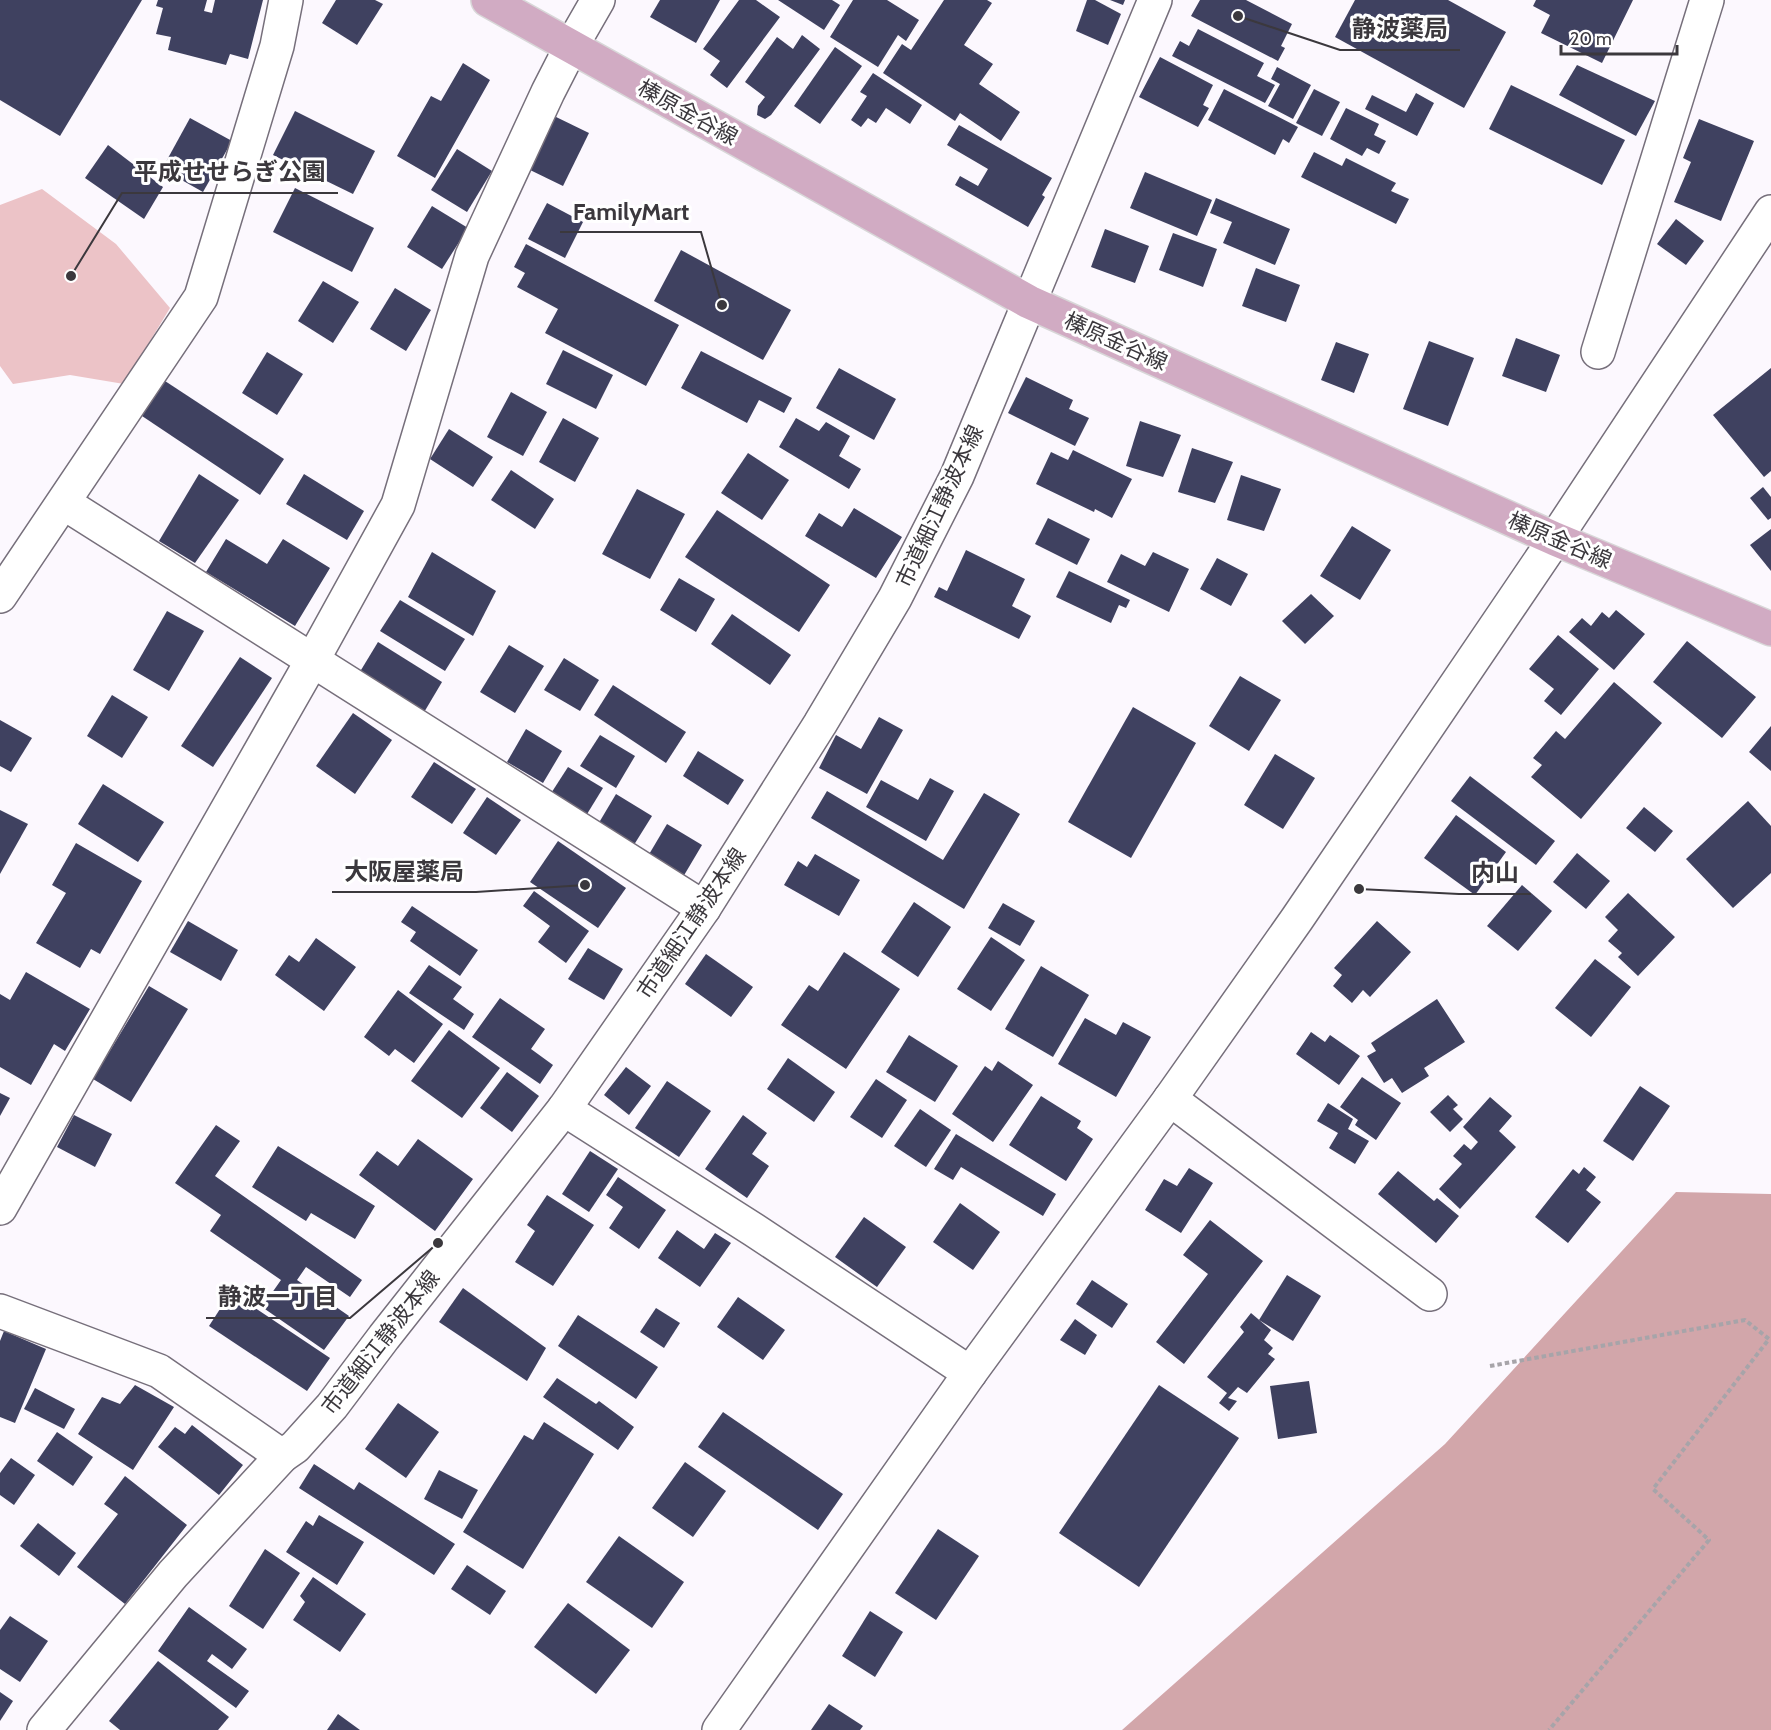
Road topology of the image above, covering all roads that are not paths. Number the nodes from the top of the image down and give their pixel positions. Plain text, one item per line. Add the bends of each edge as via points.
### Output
1 (285, 0) edge
2 (488, 0) edge
3 (598, 0) edge
4 (1155, 0) edge
5 (1707, 0) edge
6 (571, 47) junction
7 (1771, 212) edge
8 (1029, 302) junction
9 (1598, 352) dead end
10 (64, 503) junction
11 (1556, 539) junction
12 (0, 596) edge
13 (1771, 629) edge
14 (312, 661) junction
15 (704, 908) junction
16 (1170, 1099) junction
17 (564, 1109) junction
18 (0, 1208) edge
19 (1430, 1294) dead end
20 (0, 1311) edge
21 (970, 1373) junction
22 (282, 1456) junction
23 (44, 1730) edge
24 (719, 1730) edge

1 - 10 street via 277,46 201,297
2 - 6 main road, 榛原金谷線
3 - 6 street
4 - 8 street, 市道細江静波本線
5 - 9 street
6 - 8 main road, 榛原金谷線
6 - 14 street via 472,256 398,505
7 - 11 street
8 - 11 main road, 榛原金谷線
8 - 15 street, 市道細江静波本線 via 957,476 895,598
10 - 12 street
10 - 14 street
11 - 13 main road, 榛原金谷線
11 - 16 street
14 - 15 street
14 - 18 street
15 - 17 street, 市道細江静波本線
16 - 19 street
16 - 21 street
17 - 21 street
17 - 22 street, 市道細江静波本線 via 332,1406
20 - 22 street via 159,1371
21 - 24 street
22 - 23 street, 市道細江静波本線 via 173,1574

